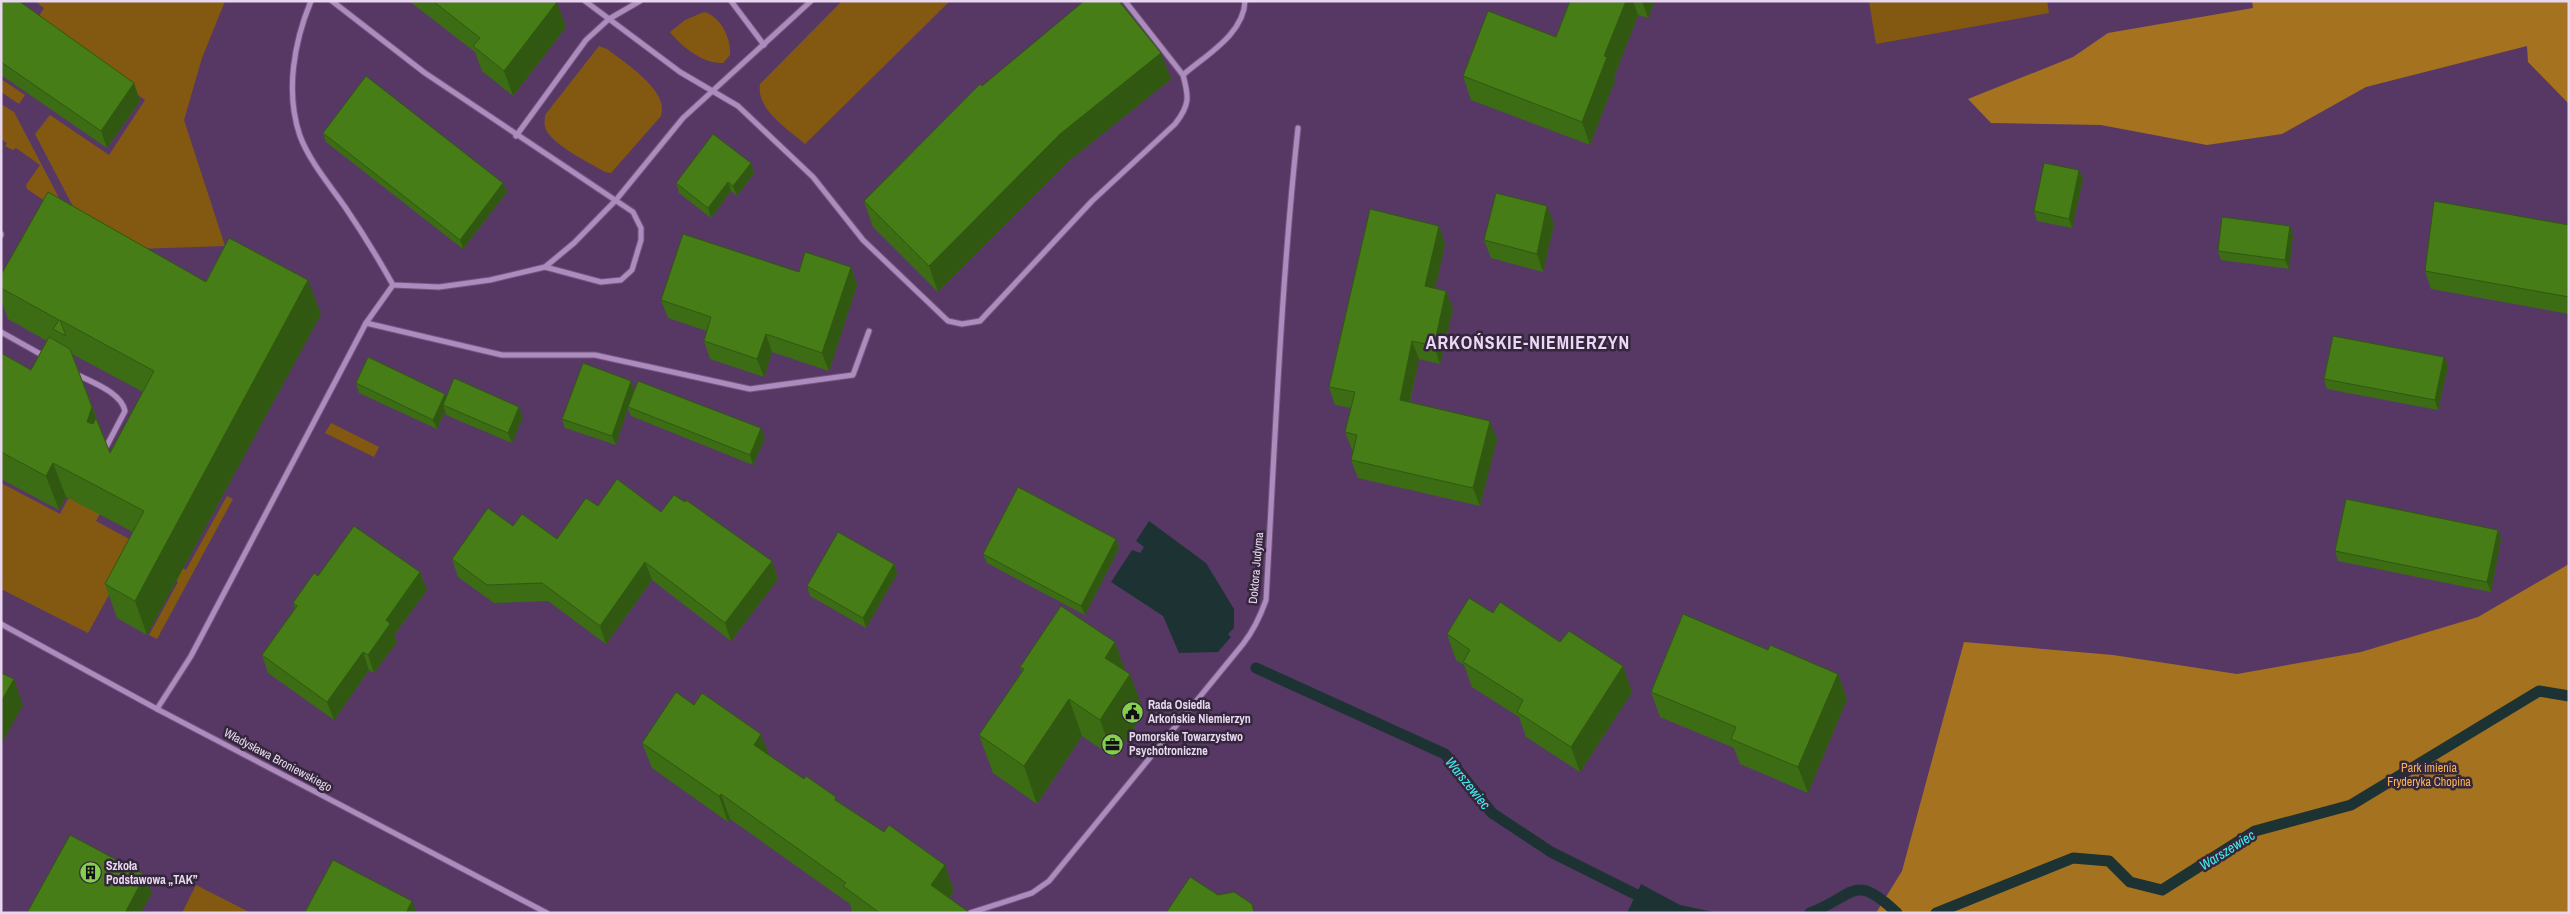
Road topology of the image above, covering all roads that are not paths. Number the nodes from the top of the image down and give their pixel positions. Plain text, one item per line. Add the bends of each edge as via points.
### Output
1 (311, 1) edge
2 (332, 1) edge
3 (585, 1) edge
4 (640, 1) edge
5 (731, 1) edge
6 (811, 1) edge
7 (1125, 1) edge
8 (1245, 1) edge
9 (609, 19) junction
10 (764, 45) junction
11 (1183, 75) junction
12 (711, 92) junction
13 (1298, 128) dead end
14 (516, 136) junction
15 (616, 200) junction
16 (545, 268) junction
17 (393, 285) junction
18 (366, 323) junction
19 (869, 331) dead end
20 (1, 332) edge
21 (47, 358) edge
22 (71, 371) edge
23 (103, 454) edge
24 (1, 624) edge
25 (157, 709) junction
26 (547, 913) edge
27 (970, 913) edge

1 - 17 street via 295,51 295,116 300,135 309,157 370,244
2 - 14 street
3 - 9 street
4 - 9 street
5 - 10 street
6 - 10 street
7 - 11 street
8 - 11 street via 1245,11 1236,29
9 - 12 street
9 - 14 street via 586,40
10 - 12 street
11 - 12 street via 1188,94 1186,111 1175,124 1092,200 980,321 962,324 948,321 863,240 813,177 783,146 738,106
12 - 15 street via 683,118
13 - 27 street, Doktora Judyma via 1290,197 1272,456 1266,600 1255,628 1049,881 1032,893
14 - 15 street
15 - 16 street
15 - 16 street via 632,212 641,228 638,255 632,270 621,280 601,282
16 - 17 street via 439,287
17 - 18 street
18 - 19 street via 502,355 594,355 750,389 853,375
18 - 25 street via 191,656
20 - 21 street
22 - 23 street via 117,397 123,404 125,411
24 - 25 street, Władysława Broniewskiego
25 - 26 street, Władysława Broniewskiego

